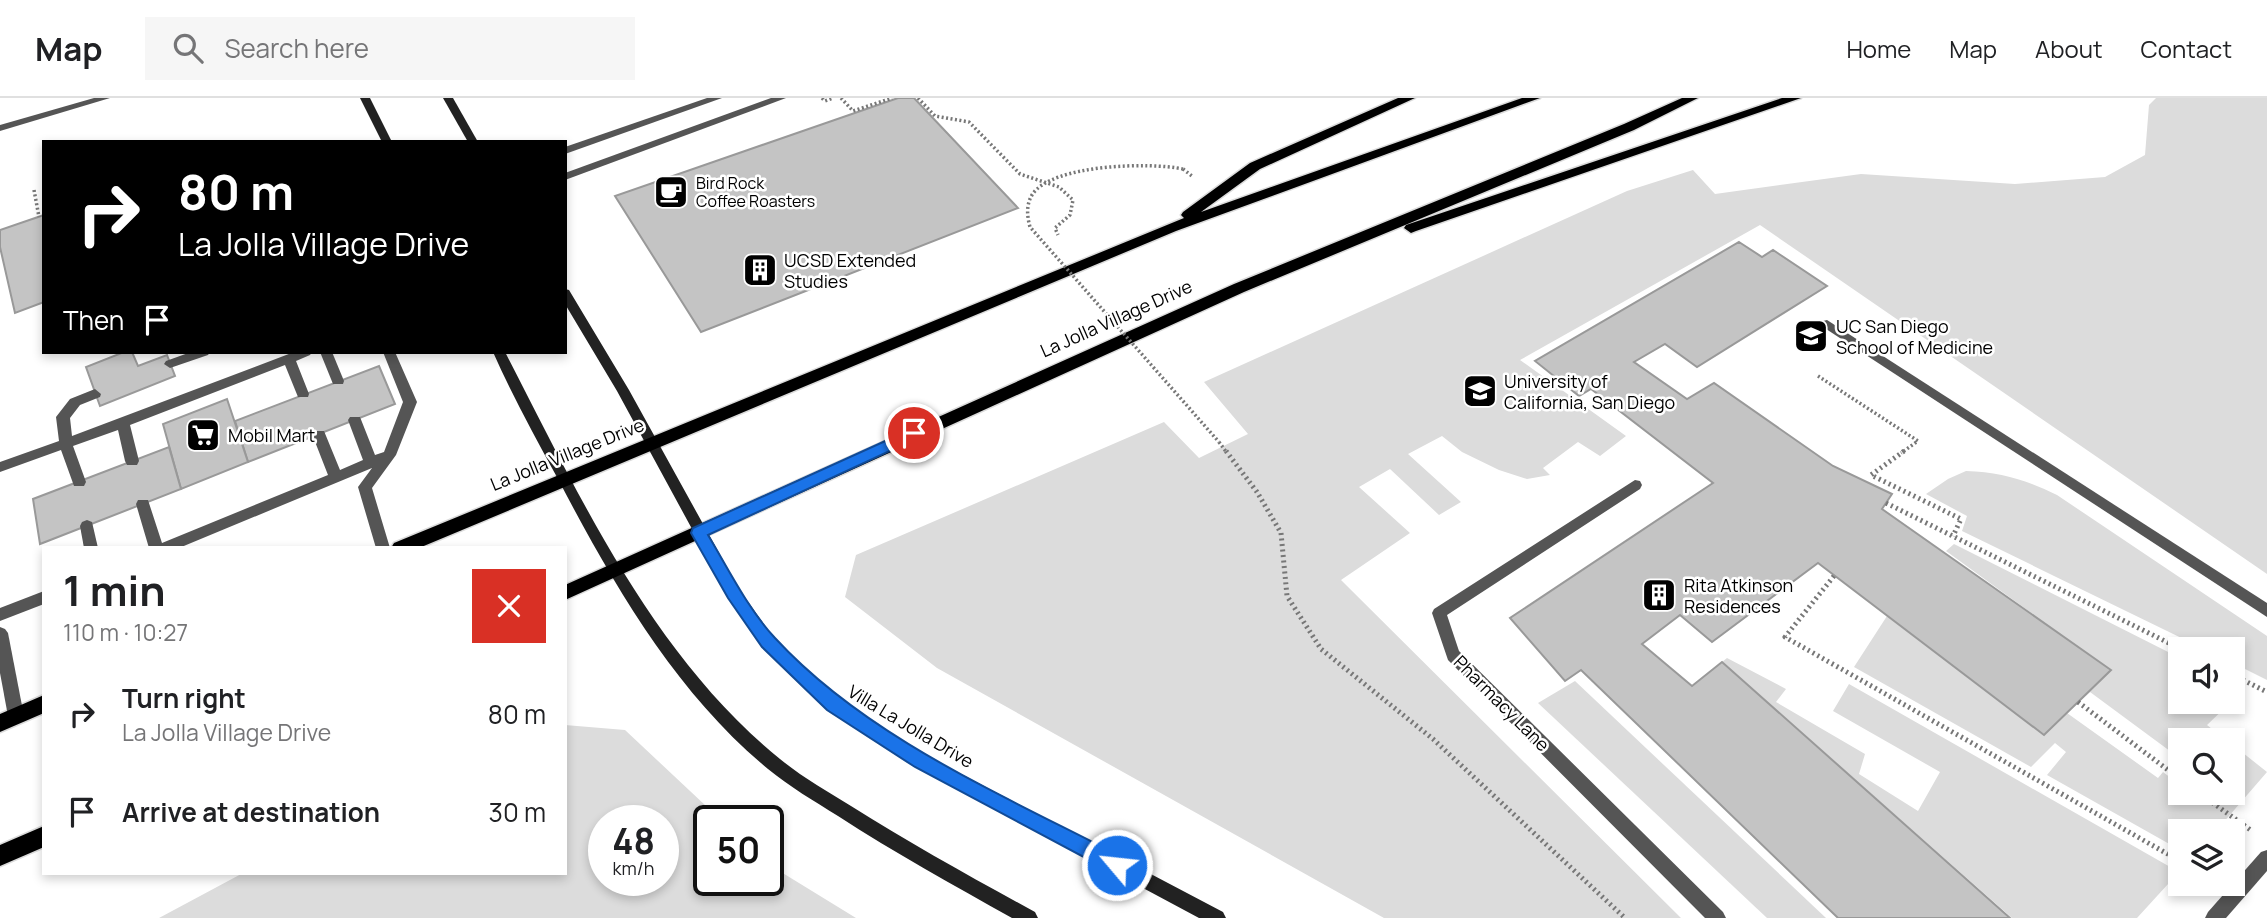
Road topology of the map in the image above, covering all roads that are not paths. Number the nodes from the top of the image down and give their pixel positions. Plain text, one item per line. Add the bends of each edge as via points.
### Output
1 (105, 98) edge
2 (365, 98) edge
3 (448, 98) edge
4 (717, 98) edge
5 (781, 98) edge
6 (1409, 98) edge
7 (1534, 98) edge
8 (1692, 98) edge
9 (1794, 98) edge
10 (0, 128) edge
11 (386, 140) edge
12 (472, 140) edge
13 (567, 150) edge
14 (567, 176) edge
15 (1171, 228) junction
16 (1239, 288) junction
17 (567, 296) edge
18 (1827, 324) dead end
19 (198, 354) edge
20 (300, 354) edge
21 (327, 354) edge
22 (390, 354) edge
23 (500, 354) edge
24 (288, 358) junction
25 (170, 364) dead end
26 (338, 381) dead end
27 (95, 394) dead end
28 (303, 394) dead end
29 (355, 420) dead end
30 (122, 424) junction
31 (318, 434) dead end
32 (653, 443) junction
33 (66, 444) junction
34 (389, 456) junction
35 (132, 461) dead end
36 (372, 463) junction
37 (0, 467) edge
38 (336, 478) junction
39 (565, 479) junction
40 (79, 482) dead end
41 (1634, 485) dead end
42 (143, 504) dead end
43 (88, 526) dead end
44 (699, 533) junction
45 (92, 546) edge
46 (155, 546) edge
47 (169, 546) edge
48 (382, 546) edge
49 (405, 546) edge
50 (617, 569) junction
51 (567, 592) edge
52 (42, 598) edge
53 (2267, 611) edge
54 (0, 615) edge
55 (0, 633) edge
56 (42, 705) edge
57 (8, 720) edge
58 (42, 836) edge
59 (0, 856) edge
60 (2267, 858) edge
61 (1029, 918) edge
62 (1217, 918) edge
63 (1717, 918) edge
64 (2214, 918) edge

1 - 10 street
2 - 11 main road
3 - 12 main road
4 - 13 street
5 - 14 street
6 - 15 main road via 1255,166
7 - 15 main road, La Jolla Village Drive
8 - 16 main road, La Jolla Village Drive
9 - 16 main road
15 - 32 main road, La Jolla Village Drive
16 - 44 main road, La Jolla Village Drive
17 - 32 main road, Villa La Jolla Drive
18 - 53 street
19 - 25 street
20 - 24 street
21 - 26 street
22 - 34 street via 410,402
23 - 39 main road
24 - 28 street
24 - 30 street
27 - 33 street via 75,402 63,417
29 - 36 street
30 - 33 street
30 - 35 street
31 - 38 street
32 - 39 main road, La Jolla Village Drive
32 - 44 main road, Villa La Jolla Drive
33 - 37 street
33 - 40 street
34 - 36 street
34 - 48 street via 365,487
36 - 38 street
38 - 47 street
39 - 49 main road, La Jolla Village Drive
39 - 50 main road
41 - 63 street, Pharmacy Lane via 1440,613 1453,655
42 - 46 street
43 - 45 street
44 - 50 main road, La Jolla Village Drive
44 - 62 main road, Villa La Jolla Drive via 768,642 834,705 921,761
50 - 51 main road, La Jolla Village Drive
50 - 61 main road via 655,631 708,698 769,759 877,832
52 - 54 street
55 - 57 street
56 - 57 main road
58 - 59 main road
60 - 64 street

